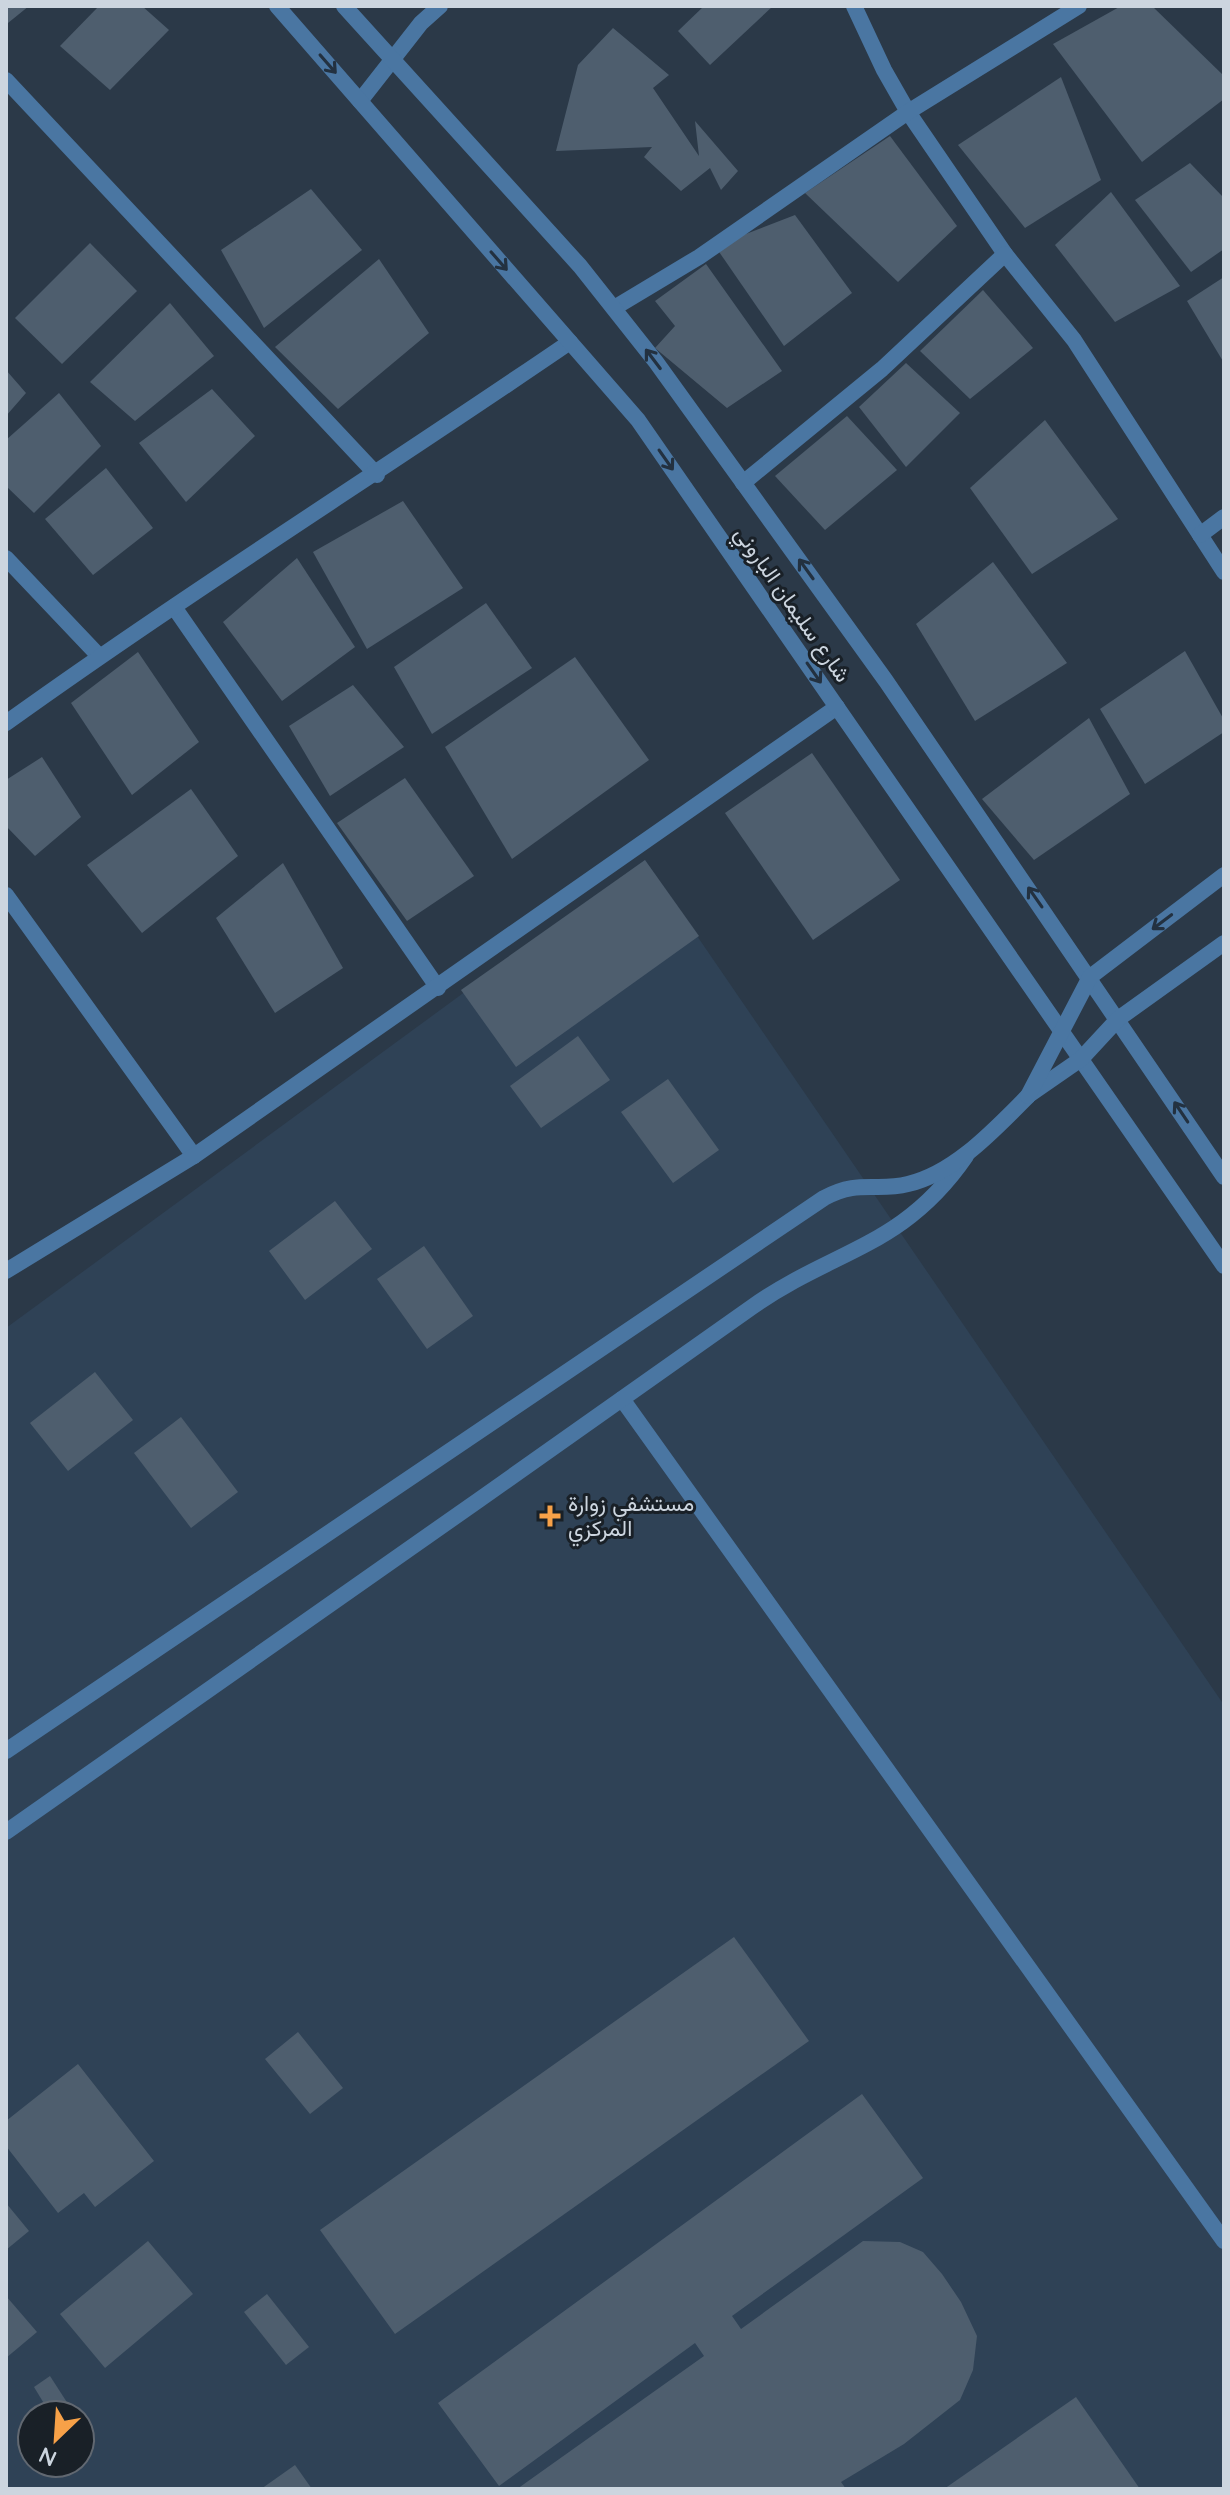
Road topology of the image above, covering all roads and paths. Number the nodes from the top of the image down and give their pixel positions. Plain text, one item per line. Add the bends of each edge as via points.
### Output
1 (277, 6) edge
2 (344, 6) edge
3 (440, 6) edge
4 (854, 6) edge
5 (1079, 6) edge
6 (393, 61) junction
7 (6, 80) edge
8 (360, 101) junction
9 (908, 112) junction
10 (1005, 254) junction
11 (614, 308) junction
12 (570, 342) junction
13 (377, 475) junction
14 (743, 483) junction
15 (1224, 517) edge
16 (1200, 535) junction
17 (6, 558) edge
18 (1224, 572) edge
19 (174, 607) junction
20 (99, 656) junction
21 (837, 707) junction
22 (6, 723) edge
23 (1224, 875) edge
24 (6, 895) edge
25 (1224, 943) edge
26 (1090, 977) junction
27 (438, 988) junction
28 (1118, 1019) junction
29 (1062, 1032) junction
30 (1081, 1059) junction
31 (1028, 1096) junction
32 (969, 1151) junction
33 (194, 1156) junction
34 (1224, 1177) edge
35 (1224, 1266) edge
36 (6, 1271) edge
37 (622, 1399) junction
38 (6, 1751) edge
39 (6, 1832) edge
40 (1224, 2241) edge

1 -> 8 street, شارع سليمان الباروني
2 - 6 street, شارع سليمان الباروني
3 - 6 street
4 - 9 street
5 - 9 street
6 - 8 street
6 - 11 street, شارع سليمان الباروني
7 - 13 street
8 -> 12 street, شارع سليمان الباروني
9 - 10 street
9 - 11 street via 699,257
10 - 14 street via 882,369
10 - 16 street via 1074,340
14 -> 11 street, شارع سليمان الباروني
12 - 13 street
12 -> 21 street, شارع سليمان الباروني via 638,420
13 - 19 street
26 -> 14 street, شارع سليمان الباروني
15 - 16 street
16 - 18 street
17 - 20 street
19 - 20 street
19 - 27 street
20 - 22 street
21 - 27 street
21 - 29 street, شارع سليمان الباروني
23 -> 26 street
24 - 33 street
25 - 28 street
26 - 28 street, شارع سليمان الباروني
26 - 29 street
27 - 33 street
28 - 30 street
34 -> 28 street, شارع سليمان الباروني
29 - 30 street, شارع سليمان الباروني
29 - 31 street
30 - 31 street
30 - 35 street, شارع سليمان الباروني
31 - 32 street
32 - 37 street via 909,1220 761,1300
32 - 38 street via 907,1185 842,1188 824,1198
33 - 36 street
37 - 39 street
37 - 40 street

